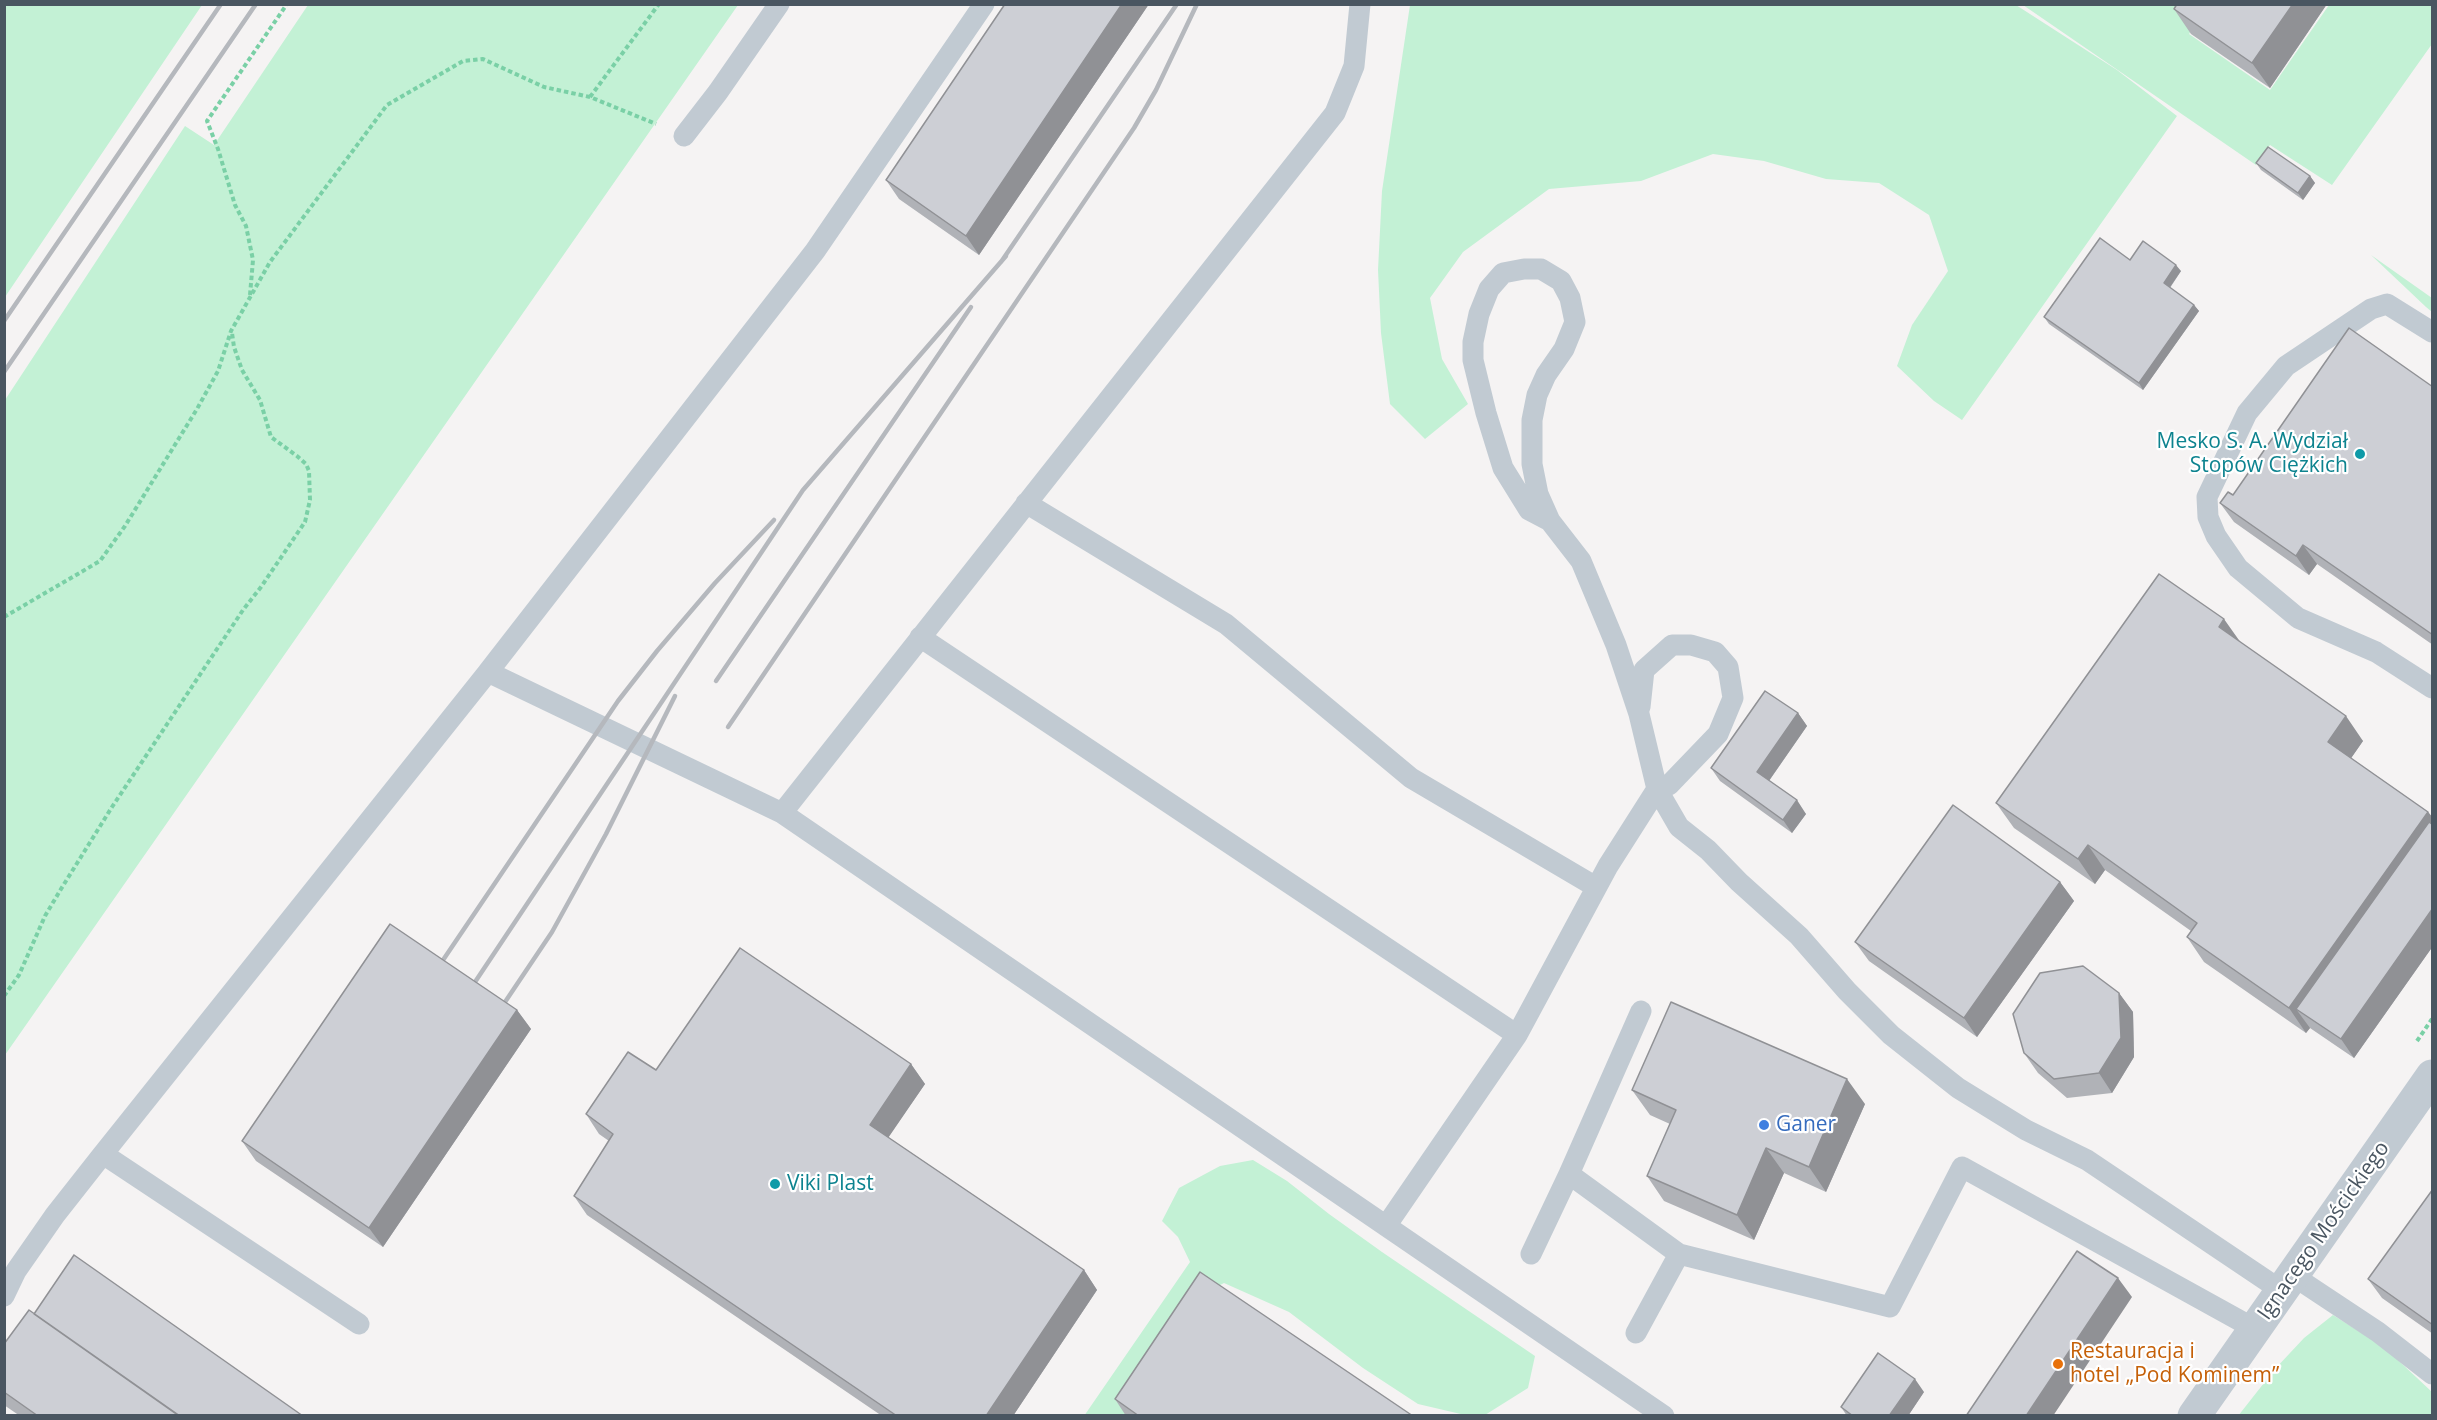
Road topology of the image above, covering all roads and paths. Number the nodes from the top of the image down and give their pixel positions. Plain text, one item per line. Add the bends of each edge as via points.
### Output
1 (287, 4) edge
2 (659, 4) edge
3 (779, 4) edge
4 (984, 4) edge
5 (1360, 4) edge
6 (590, 97) junction
7 (684, 136) joint
8 (249, 299) junction
9 (231, 331) junction
10 (2433, 332) edge
11 (1026, 503) junction
12 (1550, 521) junction
13 (4, 617) edge
14 (920, 637) junction
15 (488, 672) junction
16 (2433, 688) edge
17 (1639, 714) junction
18 (1657, 789) junction
19 (782, 813) junction
20 (1596, 887) junction
21 (4, 996) edge
22 (1641, 1011) dead end
23 (1516, 1035) junction
24 (2433, 1076) edge
25 (104, 1154) junction
26 (1569, 1174) junction
27 (1386, 1226) junction
28 (1531, 1254) dead end
29 (1679, 1254) junction
30 (2287, 1283) junction
31 (4, 1296) edge
32 (359, 1324) dead end
33 (2255, 1329) junction
34 (1636, 1333) dead end
35 (2433, 1374) edge
36 (1664, 1416) edge
37 (2194, 1416) edge

1 - 8 path via 207,121 246,226 253,260
2 - 6 path
3 - 7 lane
4 - 15 lane via 815,251
5 - 11 lane via 1354,66 1335,113
6 - 7 path
6 - 8 path via 544,87 483,59 463,61 387,105 270,262
8 - 9 path
9 - 13 path via 218,371 197,409 100,561
9 - 21 path via 242,370 260,400 271,437 306,464 309,471 310,500 305,522 112,807 60,889 19,975
10 - 16 lane via 2387,304 2371,309 2286,366 2247,413 2207,497 2208,517 2216,536 2238,568 2298,618 2376,652
11 - 14 lane
11 - 20 lane via 1226,624 1411,778
12 - 12 lane via 1538,494 1532,464 1532,420 1537,395 1575,322 1570,298 1561,281 1541,269 1524,269 1503,273 1489,289 1479,314 1473,360 1503,468 1529,510
12 - 17 lane via 1581,561
14 - 19 lane
14 - 23 lane
15 - 19 lane
15 - 25 lane
17 - 18 lane
17 - 18 lane via 1644,670 1672,645 1691,645 1715,652 1728,668 1732,698 1718,734 1669,785
18 - 20 lane
18 - 30 lane via 1679,827 1799,936 1891,1035 1958,1088 2026,1130 2087,1160
19 - 27 lane
20 - 23 lane
22 - 26 lane
23 - 27 lane
24 - 30 street, Ignacego Mościckiego
25 - 31 lane via 22,1262
25 - 32 lane
26 - 28 lane
26 - 29 lane
27 - 36 lane
29 - 33 lane via 1890,1307 1962,1167
29 - 34 lane
30 - 33 street, Ignacego Mościckiego
30 - 35 lane via 2378,1332
33 - 37 street, Ignacego Mościckiego

